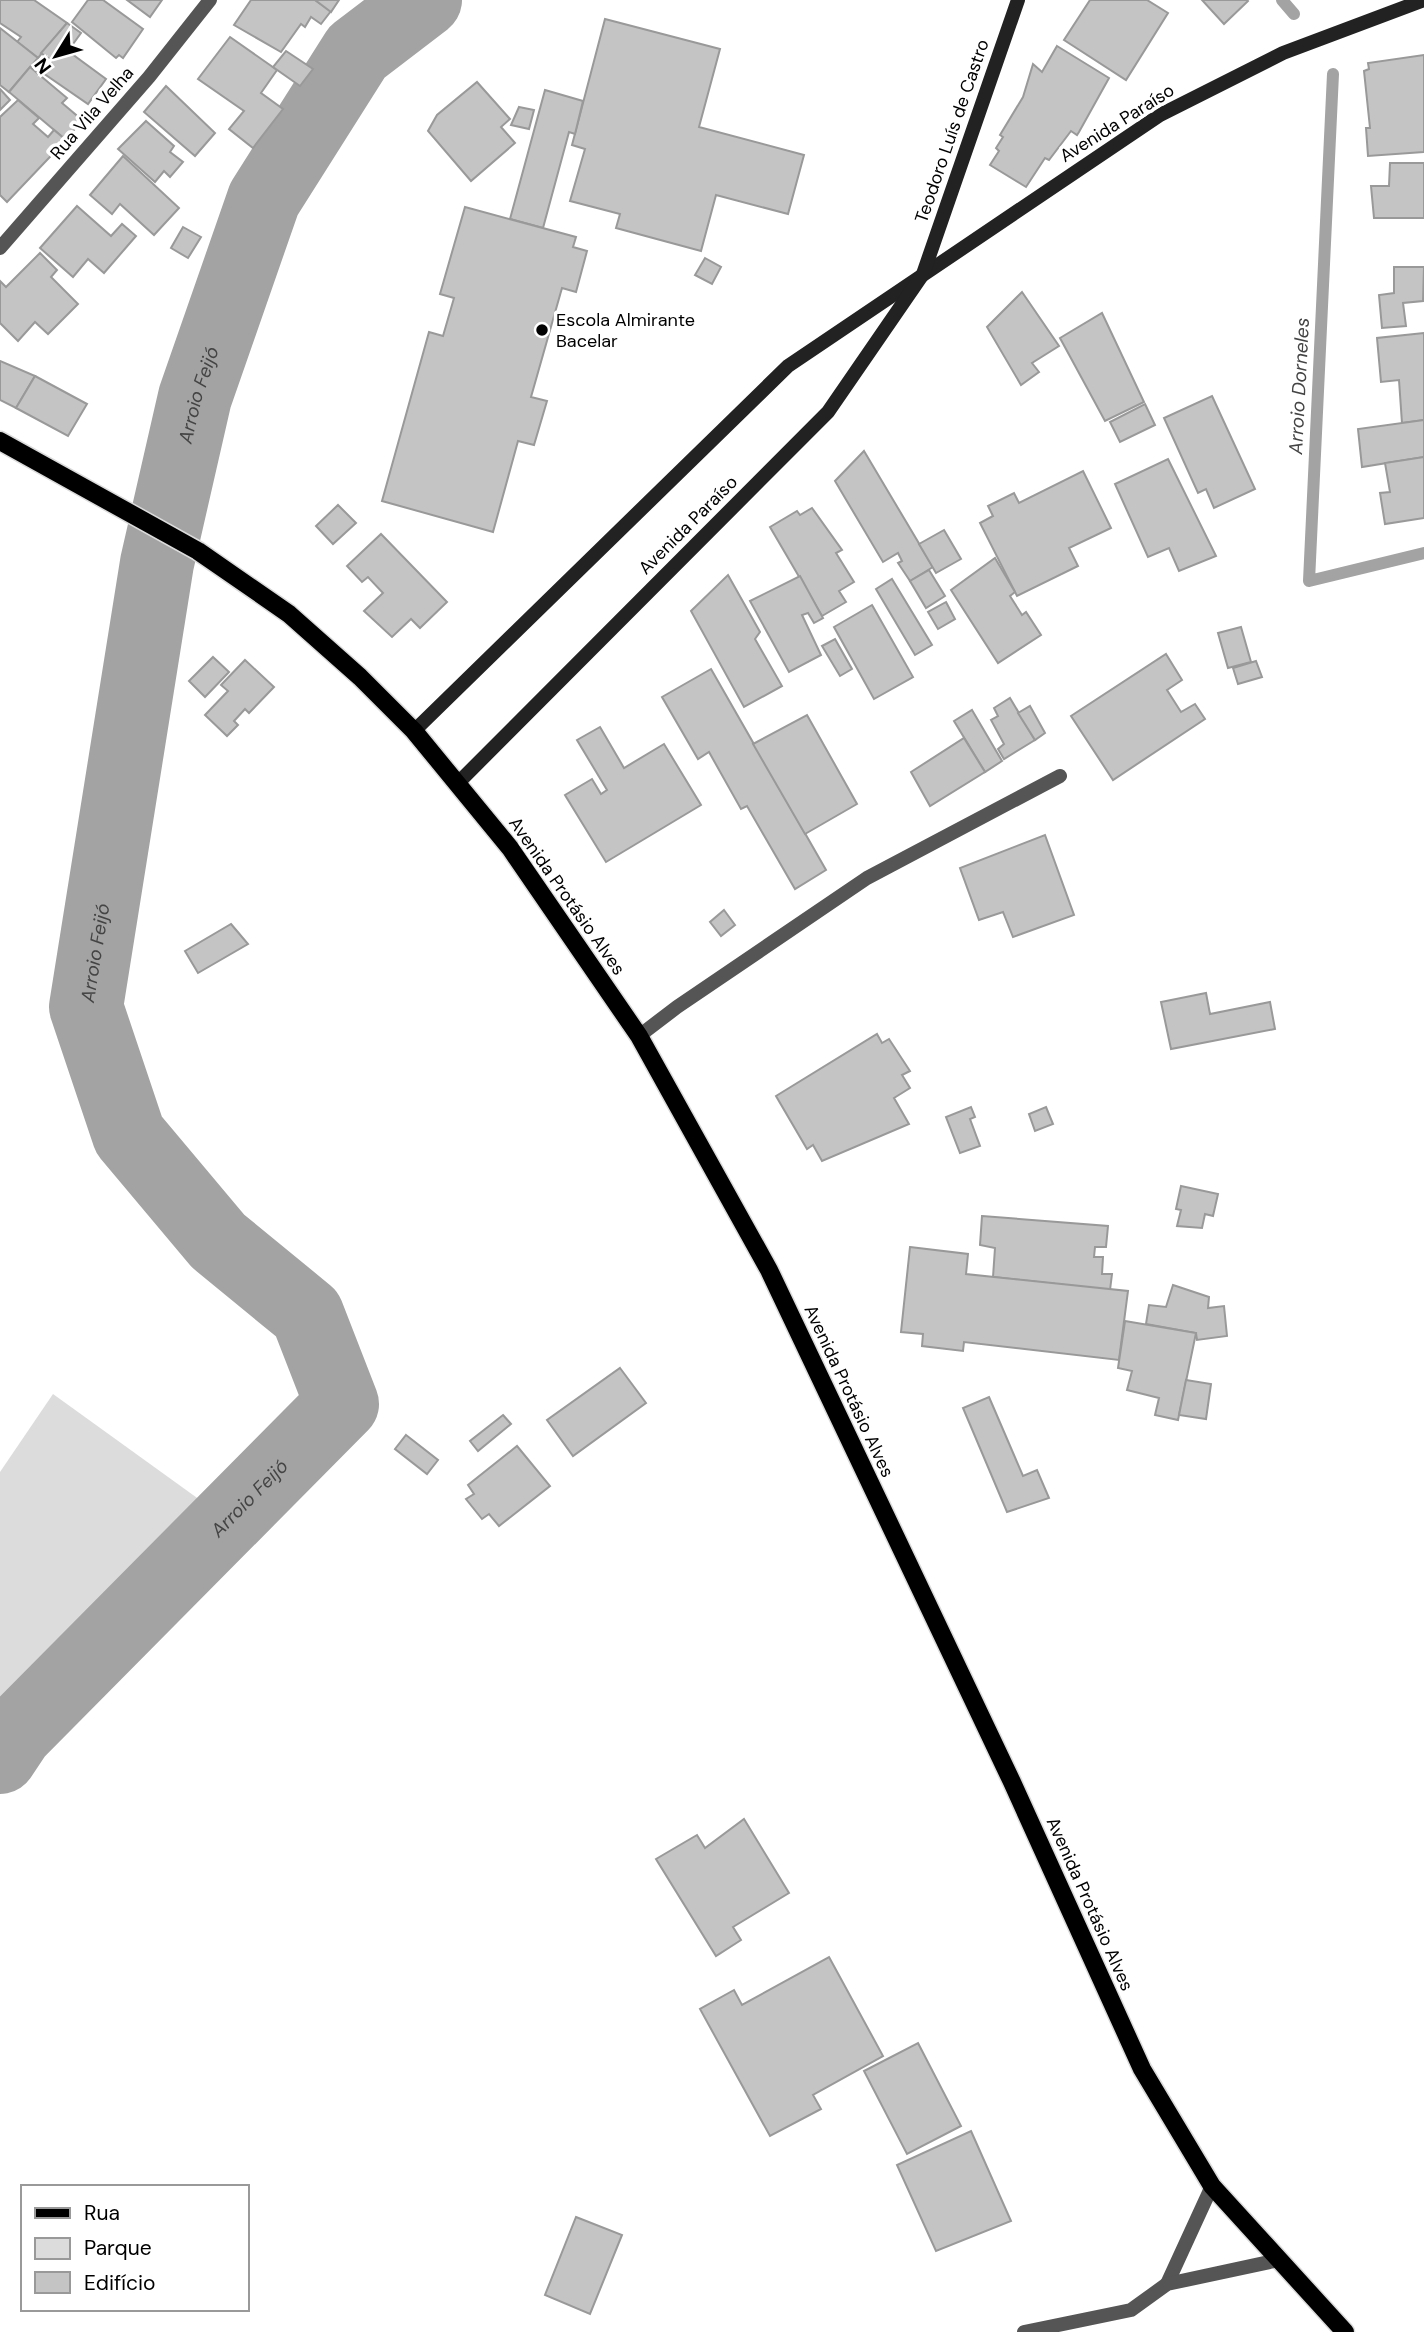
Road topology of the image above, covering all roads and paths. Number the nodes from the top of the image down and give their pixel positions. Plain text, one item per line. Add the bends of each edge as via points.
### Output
1 (210, 0) edge
2 (1018, 0) edge
3 (1424, 0) edge
4 (0, 248) edge
5 (923, 274) junction
6 (0, 441) edge
7 (414, 731) junction
8 (1060, 776) dead end
9 (457, 784) junction
10 (639, 1036) junction
11 (1212, 2186) junction
12 (1279, 2260) junction
13 (1167, 2284) junction
14 (1024, 2332) edge
15 (1345, 2332) edge

1 - 4 street, Rua Vila Velha
2 - 5 main road, Teodoro Luís de Castro
3 - 5 main road, Avenida Paraíso via 1283,53 1160,115
5 - 7 main road, Avenida Paraíso via 788,366
5 - 9 main road, Avenida Paraíso via 828,412
6 - 7 main road, Avenida Protásio Alves via 198,551 289,614
7 - 9 main road, Avenida Protásio Alves
8 - 10 street via 867,878
9 - 10 main road, Avenida Protásio Alves via 510,848
10 - 11 main road, Avenida Protásio Alves via 769,1270 1142,2068
11 - 12 main road, Avenida Protásio Alves
11 - 13 street
12 - 13 street
12 - 15 main road, Avenida Protásio Alves
13 - 14 street via 1130,2310

